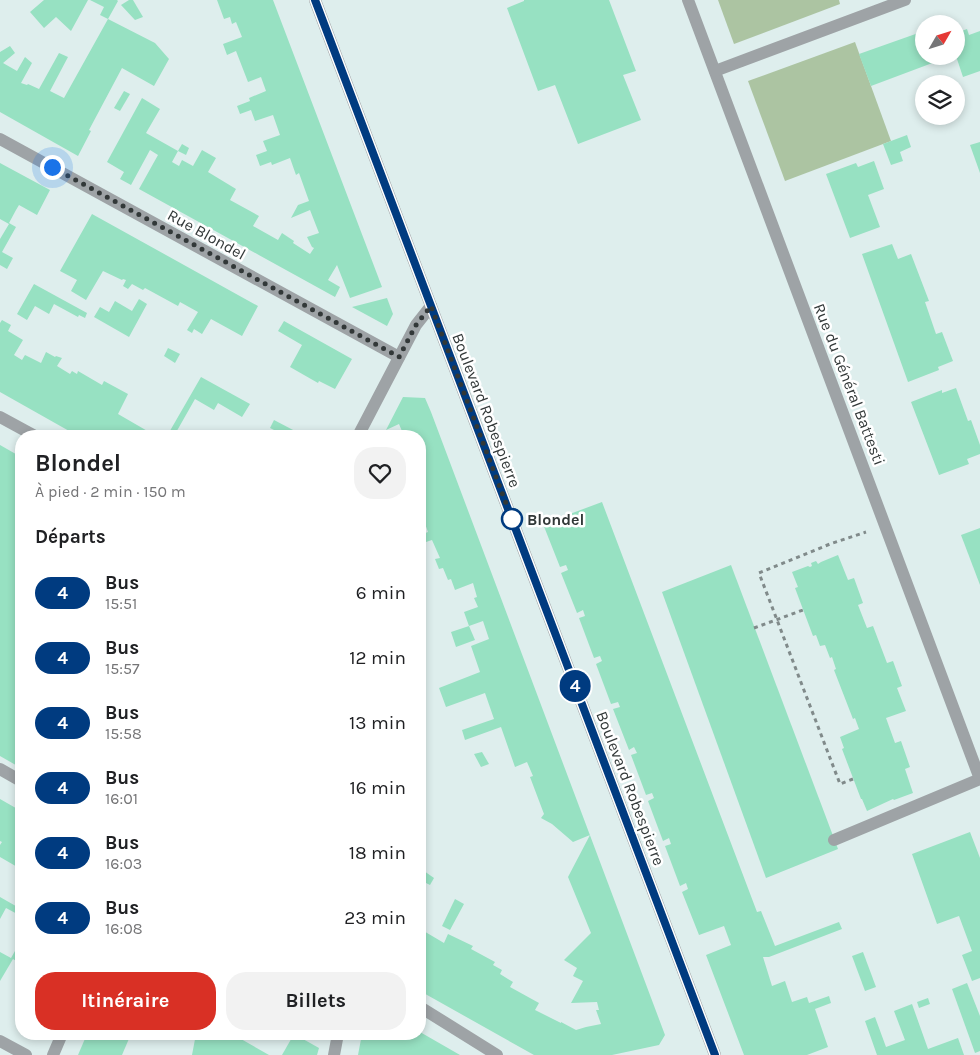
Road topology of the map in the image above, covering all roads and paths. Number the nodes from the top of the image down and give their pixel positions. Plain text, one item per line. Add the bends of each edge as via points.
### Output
1 (315, 0) edge
2 (688, 0) edge
3 (905, 0) edge
4 (715, 71) junction
5 (0, 139) edge
6 (431, 306) junction
7 (399, 357) junction
8 (0, 417) edge
9 (24, 430) edge
10 (361, 430) edge
11 (885, 525) junction
12 (803, 610) dead end
13 (778, 620) junction
14 (754, 628) dead end
15 (0, 769) edge
16 (15, 778) edge
17 (853, 779) dead end
18 (980, 779) edge
19 (834, 840) dead end
20 (426, 1011) edge
21 (59, 1040) edge
22 (337, 1040) edge
23 (0, 1041) edge
24 (711, 1054) edge
25 (26, 1055) edge
26 (52, 1055) edge
27 (334, 1055) edge
28 (498, 1055) edge

1 - 6 street, Boulevard Robespierre
2 - 4 street, Rue du Général Battesti
3 - 4 street
4 - 11 street, Rue du Général Battesti
5 - 7 street, Rue Blondel
6 - 7 street via 416,325
6 - 24 street, Boulevard Robespierre
7 - 10 street
8 - 9 street
11 - 13 path via 759,572
11 - 18 street, Rue du Général Battesti
12 - 13 path
13 - 14 path
13 - 17 path via 840,784
15 - 16 street
18 - 19 street, Rue du Général Battesti
20 - 28 street
21 - 26 street
22 - 27 street
23 - 25 street

